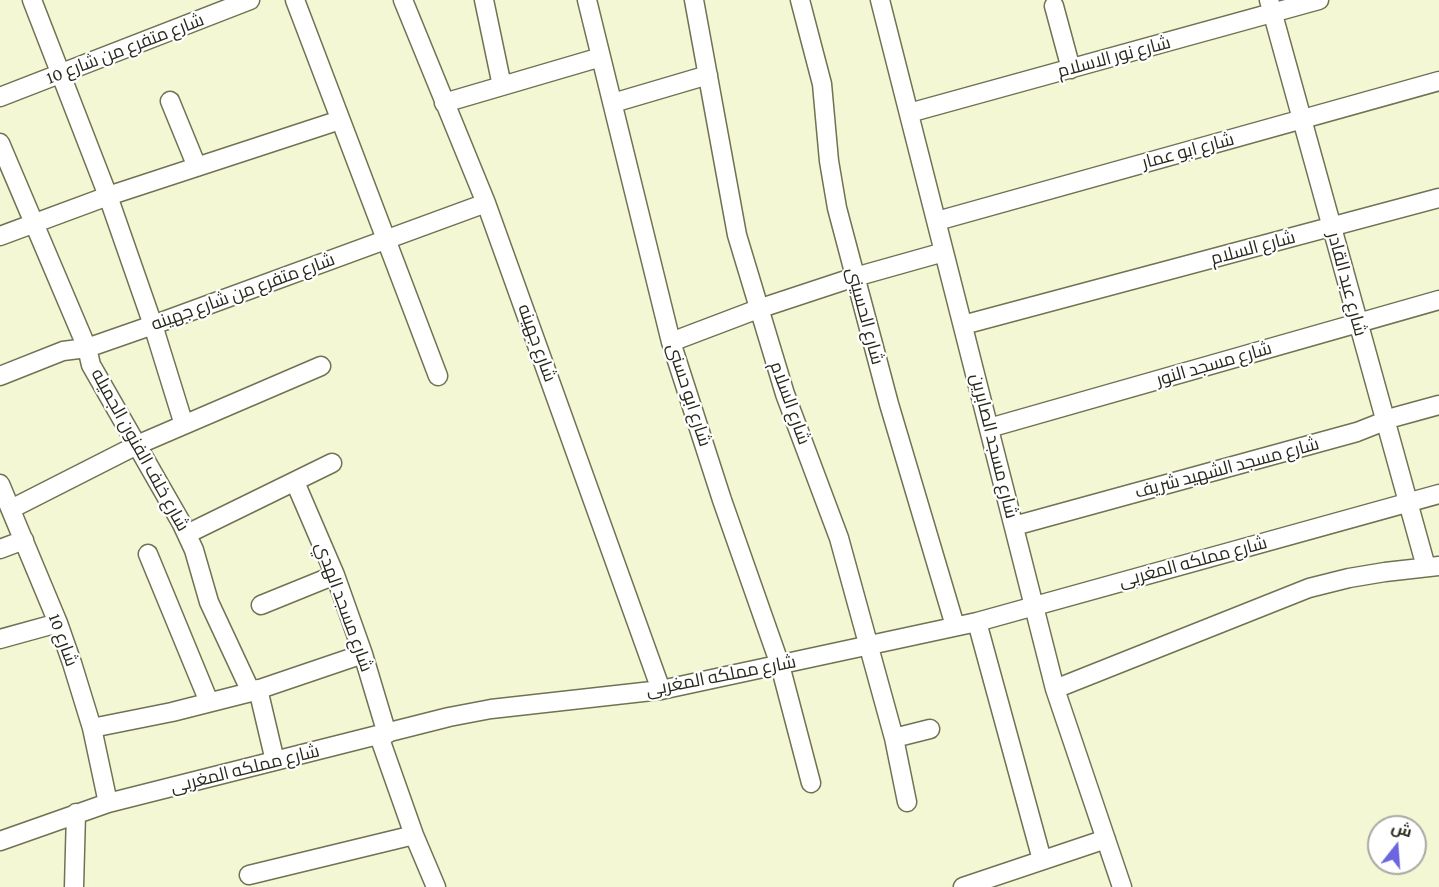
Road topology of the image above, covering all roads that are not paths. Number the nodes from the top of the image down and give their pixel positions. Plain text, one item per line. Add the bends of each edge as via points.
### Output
1 (32, 0) edge
2 (250, 0) edge
3 (295, 0) edge
4 (404, 0) edge
5 (484, 0) edge
6 (587, 0) edge
7 (694, 0) edge
8 (800, 0) edge
9 (880, 0) edge
10 (1319, 0) edge
11 (1054, 6) dead end
12 (1271, 6) edge
13 (601, 57) junction
14 (1071, 69) junction
15 (61, 74) junction
16 (708, 75) junction
17 (1439, 81) edge
18 (502, 86) junction
19 (0, 97) edge
20 (170, 101) dead end
21 (444, 103) junction
22 (613, 103) junction
23 (909, 113) junction
24 (340, 120) junction
25 (1302, 120) junction
26 (0, 143) edge
27 (197, 166) junction
28 (108, 196) junction
29 (1439, 198) edge
30 (486, 203) junction
31 (937, 220) junction
32 (33, 223) junction
33 (1332, 228) junction
34 (0, 236) edge
35 (386, 239) junction
36 (945, 252) junction
37 (855, 277) junction
38 (1439, 300) edge
39 (758, 309) junction
40 (1358, 323) junction
41 (153, 325) junction
42 (963, 325) junction
43 (671, 342) junction
44 (87, 348) junction
45 (321, 366) dead end
46 (0, 376) edge
47 (438, 376) dead end
48 (1439, 405) edge
49 (1385, 422) junction
50 (184, 425) junction
51 (989, 428) junction
52 (137, 445) junction
53 (332, 464) dead end
54 (295, 482) junction
55 (0, 484) edge
56 (1439, 494) edge
57 (1408, 503) junction
58 (11, 509) junction
59 (1014, 526) junction
60 (187, 534) junction
61 (24, 540) junction
62 (0, 549) edge
63 (148, 554) dead end
64 (1433, 567) edge
65 (334, 575) junction
66 (261, 605) dead end
67 (1034, 606) junction
68 (977, 622) junction
69 (58, 623) junction
70 (955, 626) junction
71 (0, 639) edge
72 (868, 646) junction
73 (363, 654) junction
74 (780, 665) junction
75 (1055, 689) junction
76 (254, 690) junction
77 (662, 690) junction
78 (209, 702) junction
79 (92, 728) junction
80 (930, 729) dead end
81 (383, 735) junction
82 (894, 738) junction
83 (275, 761) junction
84 (812, 783) dead end
85 (907, 802) dead end
86 (108, 803) junction
87 (76, 813) junction
88 (414, 835) junction
89 (1106, 839) junction
90 (0, 841) edge
91 (1042, 860) junction
92 (249, 875) dead end
93 (74, 887) edge
94 (435, 887) edge
95 (963, 887) edge
96 (1122, 887) edge

1 - 15 street
2 - 15 street, شارع متفرع من شارع 10
3 - 24 street
4 - 21 street, شارع جهينه
5 - 18 street
6 - 13 street, شارع ابو حسنى
7 - 16 street, شارع السلام
8 - 37 street, شارع الحسينى via 822,84 828,161
9 - 23 street, شارع مسجد الصابرين
10 - 12 street, شارع نور الاسلام
11 - 14 street
12 - 14 street, شارع نور الاسلام
12 - 25 street, شارع عبد القادر
13 - 18 street
13 - 22 street, شارع ابو حسنى
14 - 23 street, شارع نور الاسلام
15 - 19 street, شارع متفرع من شارع 10
15 - 28 street
16 - 22 street
16 - 39 street, شارع السلام via 737,235
17 - 25 street, شارع ابو عمار
18 - 21 street
20 - 27 street
21 - 30 street, شارع جهينه
22 - 43 street, شارع ابو حسنى
23 - 31 street, شارع مسجد الصابرين
24 - 27 street
24 - 35 street
25 - 31 street, شارع ابو عمار
25 - 33 street, شارع عبد القادر
26 - 32 street, شارع خلف الفنون الجميله
27 - 28 street
28 - 32 street
28 - 41 street
29 - 33 street, شارع السلام
30 - 35 street, شارع متفرع من شارع جهينه
30 - 77 street, شارع جهينه
31 - 36 street, شارع مسجد الصابرين
32 - 34 street
32 - 44 street, شارع خلف الفنون الجميله
33 - 40 street, شارع عبد القادر
33 - 42 street, شارع السلام
35 - 41 street, شارع متفرع من شارع جهينه
35 - 47 street
36 - 37 street
36 - 42 street, شارع مسجد الصابرين
37 - 39 street
37 - 70 street, شارع الحسينى
38 - 40 street, شارع مسجد النور
39 - 43 street
39 - 72 street, شارع السلام via 839,538
40 - 49 street, شارع عبد القادر
40 - 51 street, شارع مسجد النور
41 - 44 street, شارع متفرع من شارع جهينه
41 - 50 street
42 - 51 street, شارع مسجد الصابرين
43 - 74 street, شارع ابو حسنى
44 - 46 street, شارع متفرع من شارع جهينه via 63,351
44 - 52 street, شارع خلف الفنون الجميله via 91,365
45 - 50 street
48 - 49 street, شارع مسجد الشهيد شريف
49 - 57 street, شارع عبد القادر
49 - 59 street, شارع مسجد الشهيد شريف
50 - 52 street
51 - 59 street, شارع مسجد الصابرين
52 - 58 street
52 - 60 street, شارع خلف الفنون الجميله
53 - 54 street
54 - 60 street
54 - 65 street, شارع مسجد الهدي
55 - 58 street, شارع 10
56 - 57 street, شارع مملكه المغربى
57 - 64 street, شارع عبد القادر
57 - 67 street, شارع مملكه المغربى
58 - 61 street, شارع 10
59 - 67 street, شارع مسجد الصابرين
60 - 76 street, شارع خلف الفنون الجميله via 209,602
61 - 62 street
61 - 69 street, شارع 10
63 - 78 street
64 - 75 street via 1349,578 1308,588
65 - 66 street
65 - 73 street, شارع مسجد الهدي
67 - 68 street, شارع مملكه المغربى
67 - 75 street, شارع مسجد الصابرين
68 - 70 street, شارع مملكه المغربى
68 - 91 street
69 - 71 street
69 - 79 street, شارع 10
70 - 72 street, شارع مملكه المغربى
72 - 74 street, شارع مملكه المغربى
72 - 82 street, شارع السلام
73 - 76 street
73 - 81 street, شارع مسجد الهدي
74 - 77 street, شارع مملكه المغربى
74 - 84 street, شارع ابو حسنى
75 - 89 street, شارع مسجد الصابرين
76 - 78 street
76 - 83 street, شارع خلف الفنون الجميله
77 - 81 street, شارع مملكه المغربى via 491,709
78 - 79 street
79 - 86 street, شارع 10
80 - 82 street
81 - 83 street, شارع مملكه المغربى
81 - 88 street, شارع مسجد الهدي
82 - 85 street, شارع السلام
83 - 86 street, شارع مملكه المغربى
86 - 87 street, شارع مملكه المغربى
87 - 90 street, شارع مملكه المغربى
87 - 93 street
88 - 92 street
88 - 94 street, شارع مسجد الهدي
89 - 91 street
89 - 96 street, شارع مسجد الصابرين
91 - 95 street

